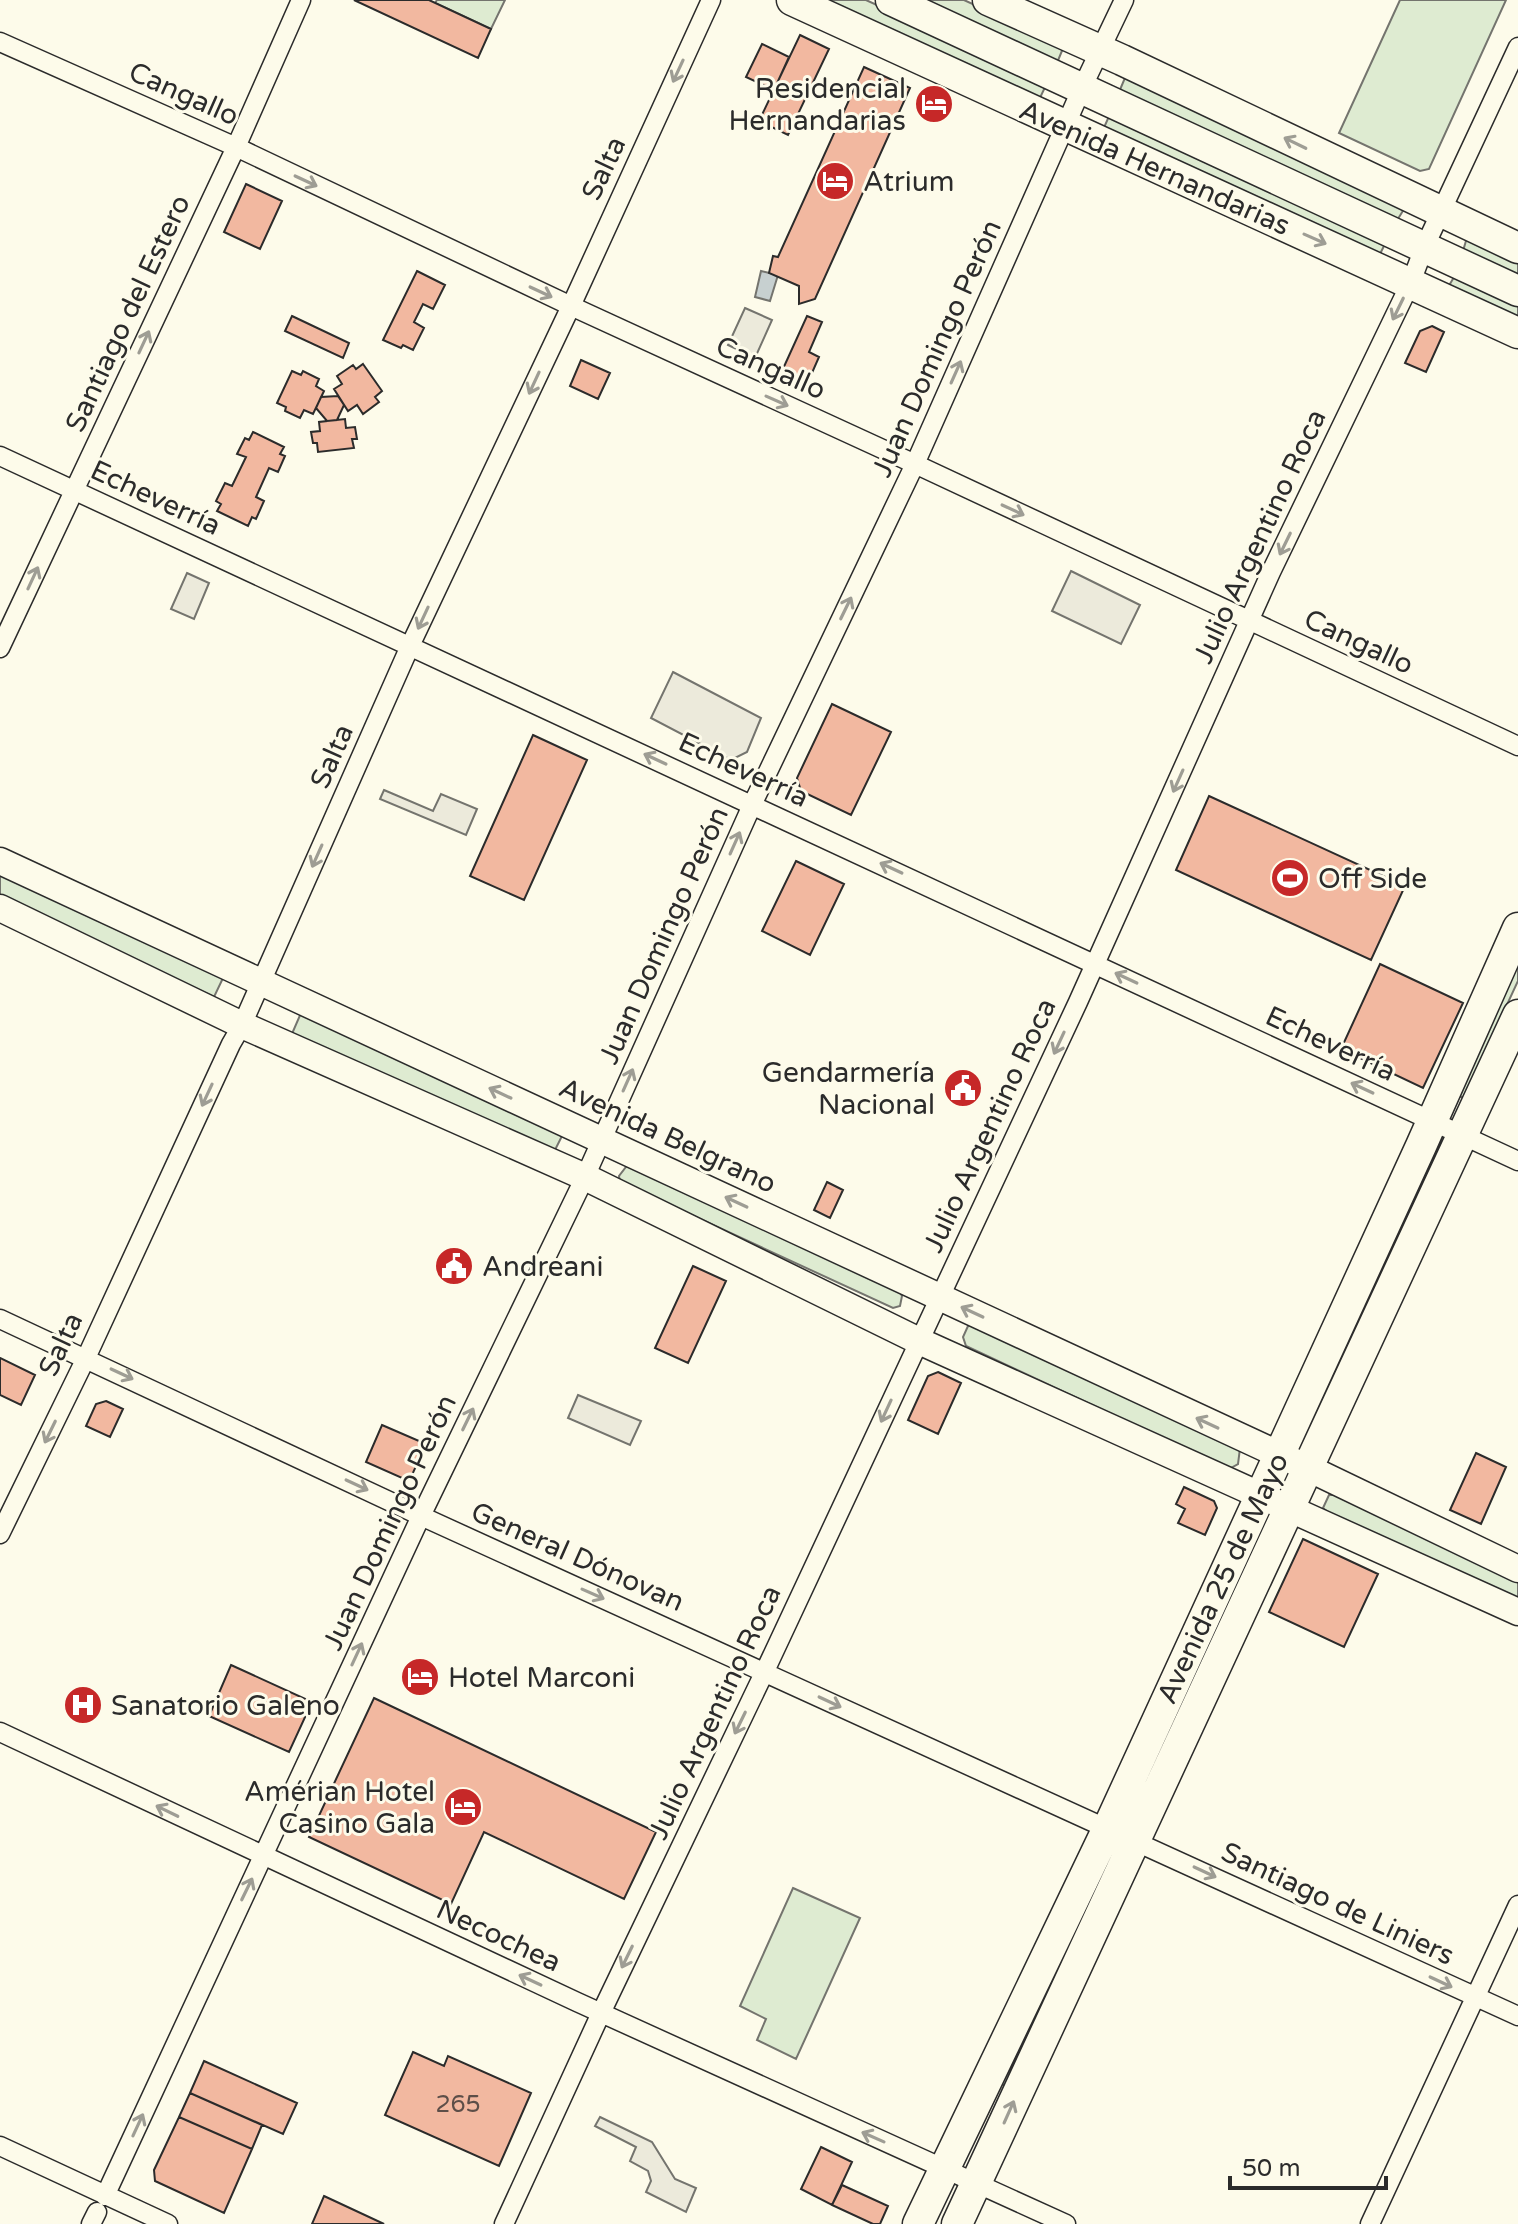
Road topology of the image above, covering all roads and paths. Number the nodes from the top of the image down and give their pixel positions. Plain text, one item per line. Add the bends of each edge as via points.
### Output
1 (301, 0) edge
2 (711, 0) edge
3 (792, 0) edge
4 (891, 0) edge
5 (988, 0) edge
6 (1124, 0) edge
7 (0, 42) edge
8 (1518, 47) edge
9 (1100, 51) junction
10 (1082, 88) junction
11 (1065, 127) junction
12 (236, 147) junction
13 (1441, 213) junction
14 (1424, 248) junction
15 (1518, 248) edge
16 (1411, 282) junction
17 (1518, 291) edge
18 (571, 306) junction
19 (1518, 333) edge
20 (0, 456) edge
21 (915, 464) junction
22 (74, 490) junction
23 (1250, 621) junction
24 (410, 646) junction
25 (0, 648) edge
26 (1518, 746) edge
27 (753, 803) junction
28 (0, 861) edge
29 (0, 908) edge
30 (1518, 928) edge
31 (1096, 964) junction
32 (262, 982) junction
33 (1518, 1015) edge
34 (242, 1025) junction
35 (1433, 1121) junction
36 (1463, 1135) junction
37 (601, 1140) junction
38 (1518, 1161) edge
39 (585, 1177) junction
40 (940, 1297) junction
41 (0, 1319) edge
42 (919, 1341) junction
43 (86, 1358) junction
44 (1278, 1456) junction
45 (1308, 1468) junction
46 (1261, 1494) junction
47 (1290, 1507) junction
48 (421, 1516) junction
49 (0, 1534) edge
50 (1518, 1569) edge
51 (1518, 1612) edge
52 (765, 1671) junction
53 (0, 1732) edge
54 (1120, 1835) junction
55 (263, 1857) junction
56 (1518, 1905) edge
57 (1475, 1998) junction
58 (601, 2013) junction
59 (1518, 2016) edge
60 (0, 2146) edge
61 (944, 2169) junction
62 (977, 2183) junction
63 (98, 2210) edge
64 (168, 2224) edge
65 (504, 2224) edge
66 (918, 2224) edge
67 (957, 2224) edge
68 (1066, 2224) edge
69 (1370, 2224) edge

1 - 12 street, Santiago del Estero
2 -> 18 street, Salta
3 - 11 main road, Avenida Hernandarias
4 - 10 main road, Avenida Hernandarias
5 - 9 main road
6 - 9 street, Juan Domingo Perón
7 - 12 street, Cangallo
8 - 13 street, Julio Argentino Roca
9 - 10 street, Juan Domingo Perón
13 -> 9 main road
10 - 11 street, Juan Domingo Perón
10 - 14 main road, Avenida Hernandarias
11 -> 16 main road, Avenida Hernandarias
21 -> 11 street, Juan Domingo Perón
12 -> 18 street, Cangallo
22 -> 12 street, Santiago del Estero
13 - 14 street, Julio Argentino Roca
13 - 15 main road
14 - 16 street, Julio Argentino Roca
14 - 17 main road, Avenida Hernandarias
16 - 19 main road, Avenida Hernandarias
16 -> 23 street, Julio Argentino Roca
18 -> 21 street, Cangallo
18 -> 24 street, Salta
20 - 22 street, Echeverría
21 -> 23 street, Cangallo
27 -> 21 street, Juan Domingo Perón
22 - 24 street, Echeverría
25 -> 22 street, Santiago del Estero
23 - 26 street, Cangallo
23 -> 31 street, Julio Argentino Roca
27 -> 24 street, Echeverría
24 -> 32 street, Salta
31 -> 27 street, Echeverría
37 -> 27 street, Juan Domingo Perón
28 - 32 main road, Avenida Belgrano
29 - 34 main road
30 - 35 main road, Avenida 25 de Mayo
35 -> 31 street, Echeverría
31 -> 40 street, Julio Argentino Roca
32 - 34 street, Salta
37 -> 32 main road, Avenida Belgrano
33 - 36 main road, Avenida 25 de Mayo
34 - 39 main road
34 -> 43 street, Salta
35 - 36 street, Echeverría
35 - 44 main road, Avenida 25 de Mayo
36 - 38 street, Echeverría
36 - 45 main road, Avenida 25 de Mayo
37 - 39 street, Juan Domingo Perón
40 -> 37 main road, Avenida Belgrano
39 - 42 main road
48 -> 39 street, Juan Domingo Perón
40 - 42 street, Julio Argentino Roca
44 -> 40 main road, Avenida Belgrano
41 - 43 street, General Dónovan
42 - 46 main road
42 -> 52 street, Julio Argentino Roca
43 -> 48 street, General Dónovan
43 -> 49 street, Salta
44 - 45 main road, Avenida Belgrano
44 - 46 main road, Avenida 25 de Mayo
45 - 47 main road, Avenida 25 de Mayo
45 - 50 main road, Avenida Belgrano
46 - 47 main road
46 - 54 main road, Avenida 25 de Mayo
47 - 51 main road
47 - 54 main road, Avenida 25 de Mayo
48 -> 52 street, General Dónovan
55 -> 48 street, Juan Domingo Perón
52 -> 54 street, General Dónovan
52 -> 58 street, Julio Argentino Roca
55 -> 53 street, Necochea
54 -> 57 street, Santiago de Liniers
54 - 61 main road, Avenida 25 de Mayo
62 -> 54 main road, Avenida 25 de Mayo
58 -> 55 street, Necochea
63 -> 55 street, Juan Domingo Perón
56 - 57 street
57 - 59 street, Santiago de Liniers
57 - 69 street
61 -> 58 street, Necochea
58 - 65 street, Julio Argentino Roca
60 - 63 street
61 - 62 street, Necochea
61 - 66 main road, Avenida 25 de Mayo
62 - 67 main road, Avenida 25 de Mayo
62 - 68 street, Necochea
63 - 64 street

